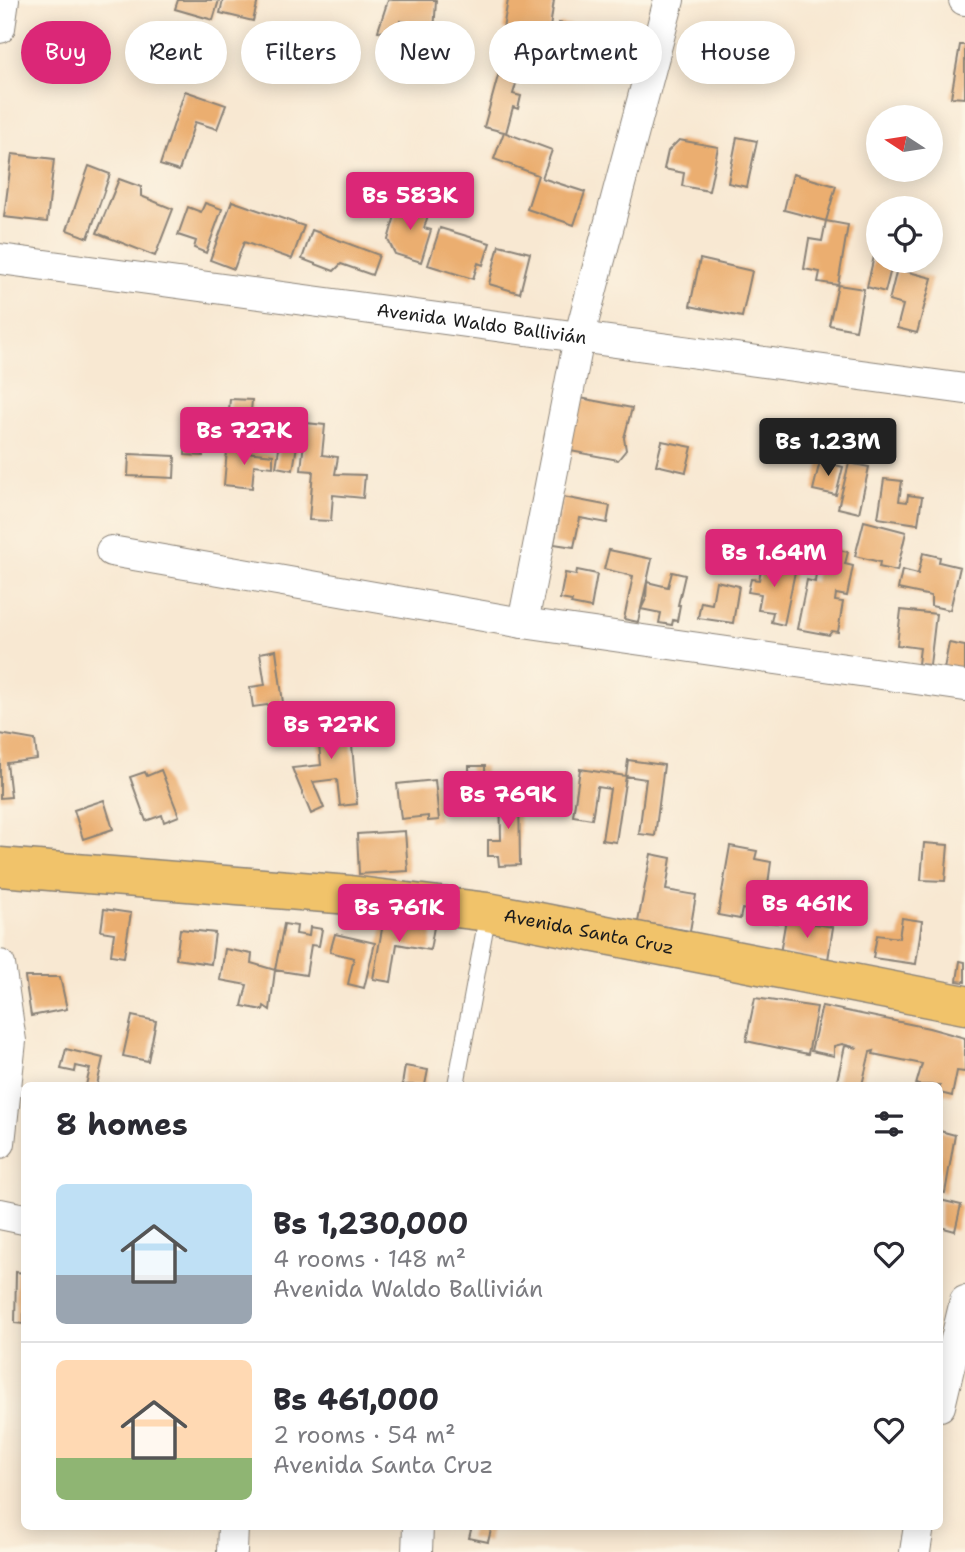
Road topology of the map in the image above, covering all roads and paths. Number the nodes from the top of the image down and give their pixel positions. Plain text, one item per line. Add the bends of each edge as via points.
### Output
1 (4, 0) edge
2 (669, 0) edge
3 (0, 28) edge
4 (0, 259) edge
5 (579, 338) junction
6 (965, 389) edge
7 (111, 551) dead end
8 (523, 623) junction
9 (965, 686) edge
10 (0, 867) edge
11 (488, 912) junction
12 (0, 965) edge
13 (965, 1005) edge
14 (457, 1082) edge
15 (0, 1143) edge
16 (0, 1214) edge
17 (21, 1218) edge
18 (965, 1301) edge
19 (946, 1401) edge
20 (233, 1530) edge
21 (418, 1530) edge
22 (918, 1530) edge
23 (232, 1552) edge
24 (417, 1552) edge
25 (915, 1552) edge

1 - 3 street
2 - 5 street
4 - 5 street, Avenida Waldo Ballivián
5 - 6 street, Avenida Waldo Ballivián
5 - 8 street
7 - 8 street
8 - 9 street
10 - 11 main road, Avenida Santa Cruz via 349,895
11 - 13 main road, Avenida Santa Cruz
11 - 14 lane
12 - 15 street via 11,1041
16 - 17 street
18 - 19 street
20 - 23 street
21 - 24 street
22 - 25 street

